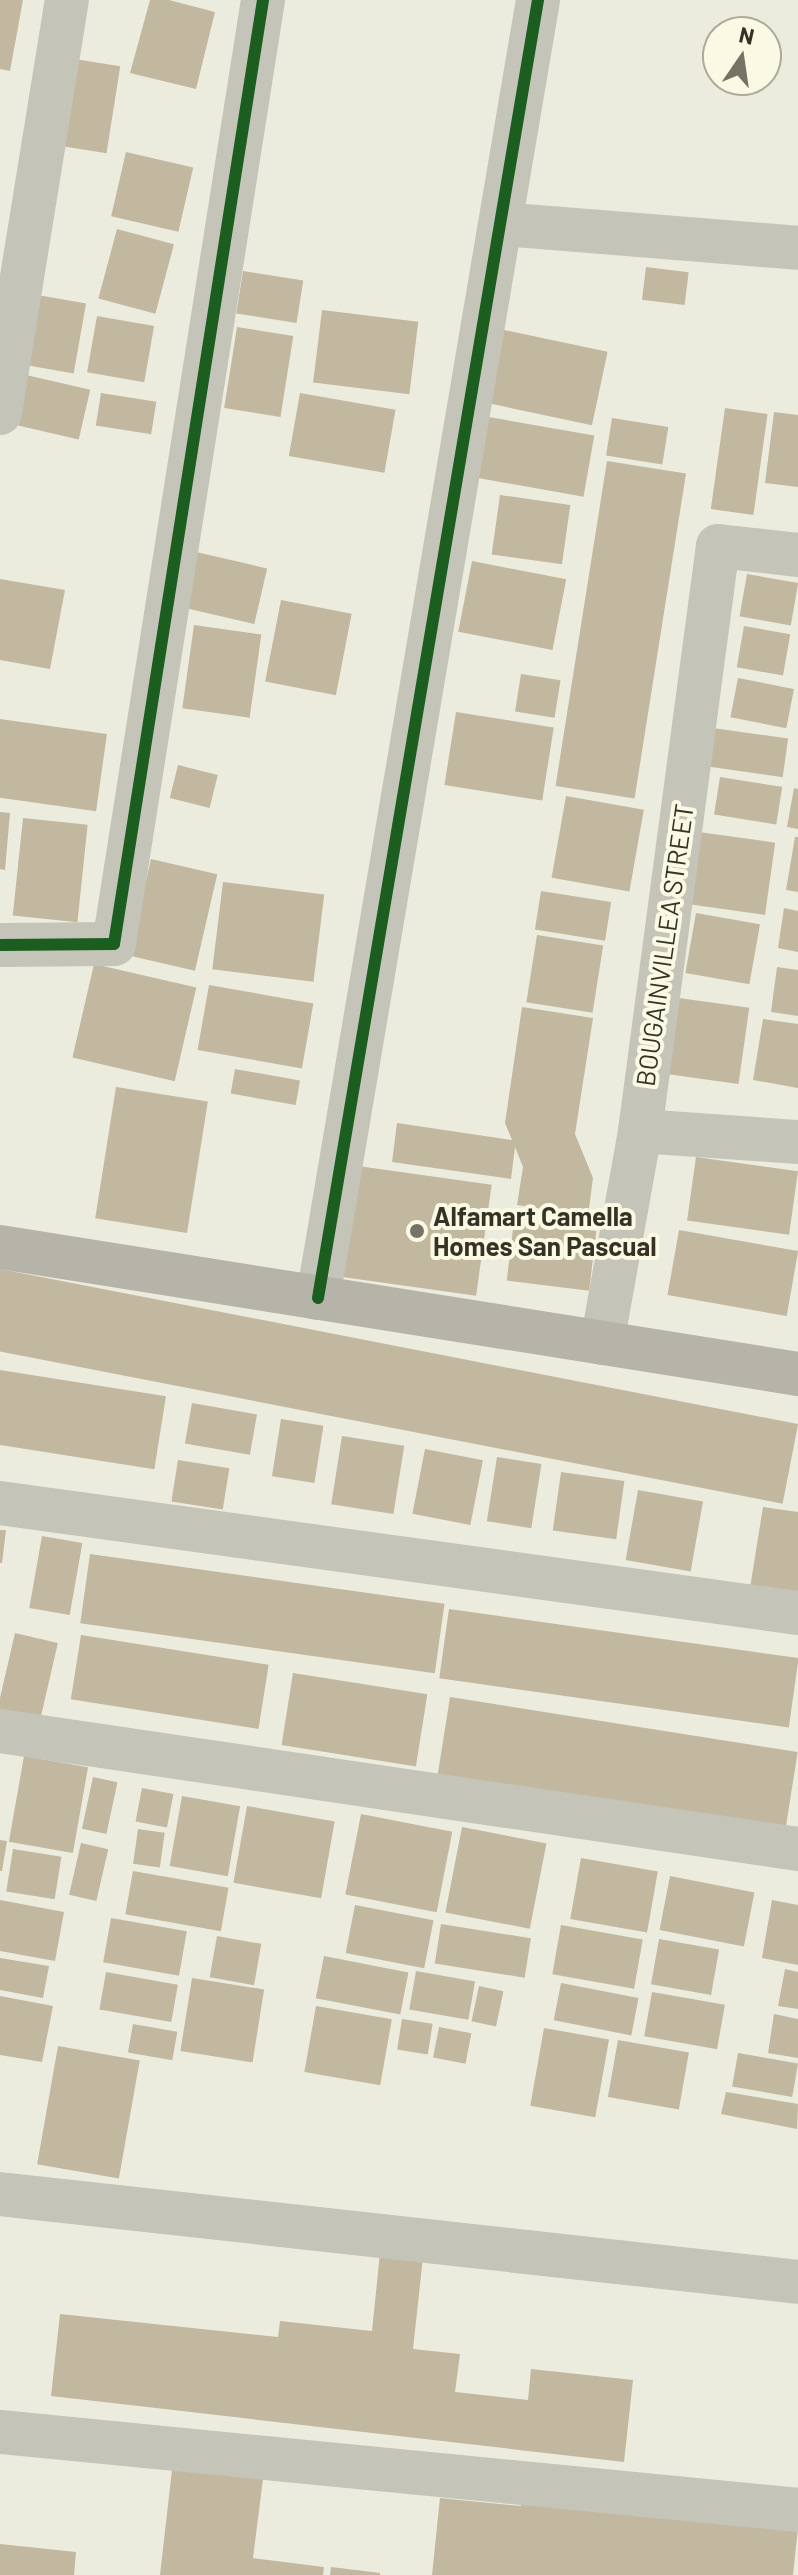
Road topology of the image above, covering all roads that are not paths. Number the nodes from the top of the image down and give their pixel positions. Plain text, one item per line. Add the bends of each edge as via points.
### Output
1 (67, 0) edge
2 (263, 0) edge
3 (538, 0) edge
4 (502, 224) junction
5 (798, 248) edge
6 (0, 413) edge
7 (798, 555) edge
8 (0, 945) edge
9 (640, 1131) junction
10 (798, 1142) edge
11 (0, 1247) edge
12 (318, 1298) junction
13 (602, 1343) junction
14 (798, 1374) edge
15 (0, 1503) edge
16 (798, 1613) edge
17 (0, 1731) edge
18 (798, 1849) edge
19 (0, 2194) edge
20 (798, 2282) edge
21 (0, 2432) edge
22 (798, 2510) edge

1 - 6 street
2 - 8 street via 114,944
3 - 4 street
4 - 5 street
4 - 12 street
7 - 9 street, BOUGAINVILLEA STREET via 718,546
9 - 10 street
9 - 13 street, BOUGAINVILLEA STREET
11 - 12 street
12 - 13 street
13 - 14 street
15 - 16 street
17 - 18 street
19 - 20 street
21 - 22 street

